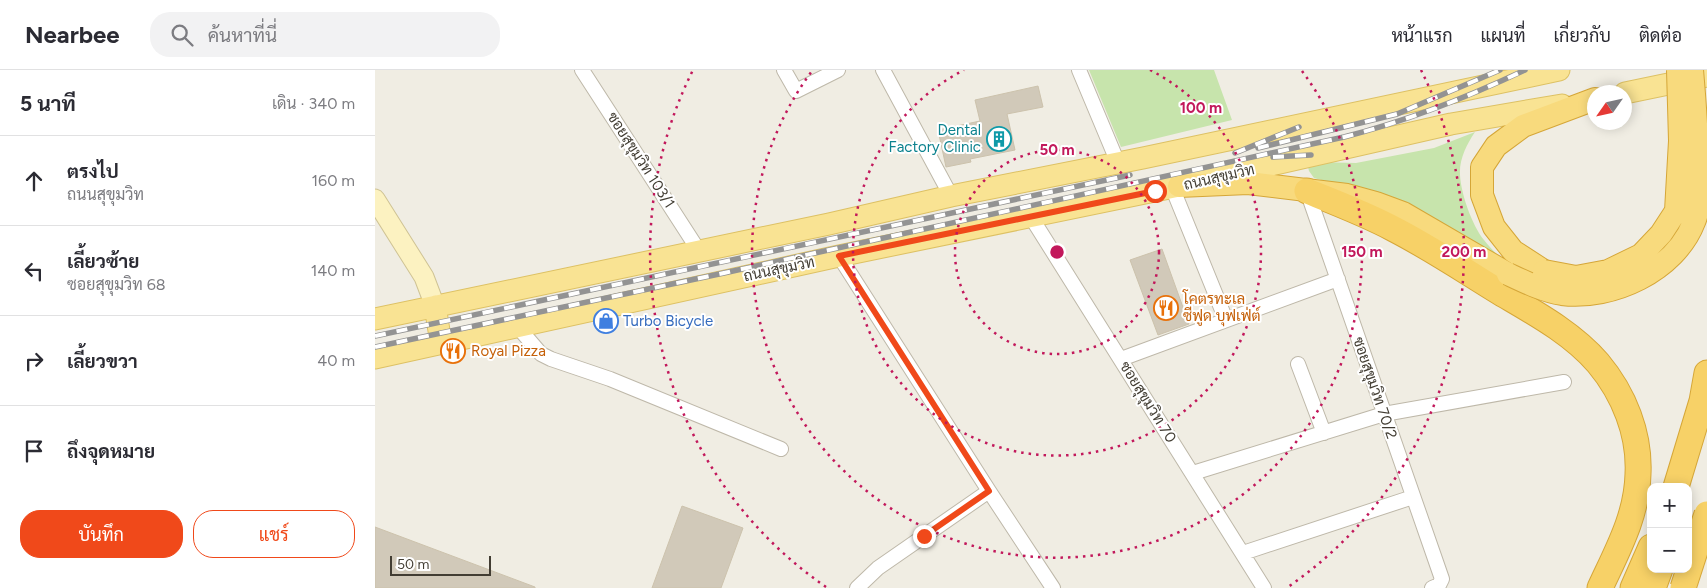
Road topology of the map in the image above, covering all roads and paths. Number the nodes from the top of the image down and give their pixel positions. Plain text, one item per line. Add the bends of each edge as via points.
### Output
1 (582, 70) edge
2 (784, 70) edge
3 (838, 70) edge
4 (883, 70) edge
5 (1079, 70) edge
6 (1504, 70) edge
7 (1559, 70) edge
8 (1678, 70) edge
9 (1692, 70) edge
10 (1707, 76) edge
11 (1478, 88) junction
12 (1632, 92) edge
13 (1587, 100) edge
14 (1587, 102) edge
15 (1118, 163) junction
16 (1169, 188) junction
17 (1307, 191) junction
18 (951, 196) junction
19 (375, 199) edge
20 (1031, 217) junction
21 (829, 224) junction
22 (699, 251) junction
23 (839, 256) junction
24 (1338, 279) junction
25 (435, 306) junction
26 (375, 319) edge
27 (1226, 320) junction
28 (517, 326) junction
29 (441, 343) junction
30 (375, 358) edge
31 (1121, 359) junction
32 (1298, 364) dead end
33 (1707, 373) edge
34 (1564, 382) dead end
35 (1707, 408) edge
36 (1384, 414) junction
37 (1324, 432) junction
38 (781, 449) dead end
39 (1193, 473) junction
40 (1677, 483) edge
41 (1688, 483) edge
42 (989, 491) junction
43 (1413, 497) junction
44 (1707, 514) edge
45 (1707, 544) edge
46 (1243, 553) junction
47 (1647, 556) edge
48 (1707, 557) edge
49 (1659, 573) edge
50 (1435, 586) edge
51 (857, 588) edge
52 (1053, 588) edge
53 (1264, 588) edge
54 (1600, 588) edge
55 (1633, 588) edge
56 (1653, 588) edge
57 (1677, 588) edge
58 (1683, 588) edge
59 (1693, 588) edge

1 - 22 street, ซอยสุขุมวิท 103/1
2 - 3 street via 796,91
4 - 18 street
5 - 15 street
6 - 11 main road
7 - 11 main road
8 - 14 highway, bridge via 1680,141 1675,211 1661,234 1641,255 1608,271 1576,277 1544,271 1513,251 1494,227 1482,195 1482,167 1496,146 1523,126
9 - 17 highway, bridge via 1697,114 1698,196 1695,222 1669,258 1627,286 1582,295 1561,294 1533,286 1403,213 1347,195
10 - 12 main road
11 - 15 main road
13 - 16 main road, ถนนสุขุมวิท via 1451,124
15 - 18 main road
16 - 17 highway via 1248,182
16 - 20 main road, ถนนสุขุมวิท
16 - 27 street
17 - 24 street, ซอยสุขุมวิท 70/2
17 - 54 highway via 1366,215 1422,244 1562,331 1598,363 1622,398 1629,416 1638,472 1630,523
18 - 21 main road
19 - 25 main road via 424,278
20 - 23 main road, ถนนสุขุมวิท
20 - 31 street, ซอยสุขุมวิท 70
21 - 22 main road
21 - 23 main road
22 - 25 main road
23 - 28 main road, ถนนสุขุมวิท
23 - 42 street
24 - 27 street
24 - 36 street, ซอยสุขุมวิท 70/2
25 - 26 main road
25 - 29 main road
27 - 31 street
28 - 29 main road, ถนนสุขุมวิท
28 - 38 street via 541,354 551,359 611,379
29 - 30 main road, ถนนสุขุมวิท
31 - 39 street, ซอยสุขุมวิท 70
32 - 37 street
33 - 40 highway
34 - 36 street
35 - 41 highway
36 - 37 street
36 - 43 street, ซอยสุขุมวิท 70/2
37 - 39 street
39 - 46 street, ซอยสุขุมวิท 70
42 - 51 street via 878,568
42 - 52 street
43 - 46 street
43 - 50 street, ซอยสุขุมวิท 70/2 via 1442,579
44 - 58 highway, bridge
45 - 59 highway
46 - 53 street, ซอยสุขุมวิท 70
47 - 55 highway
48 - 57 highway, bridge
49 - 56 highway

